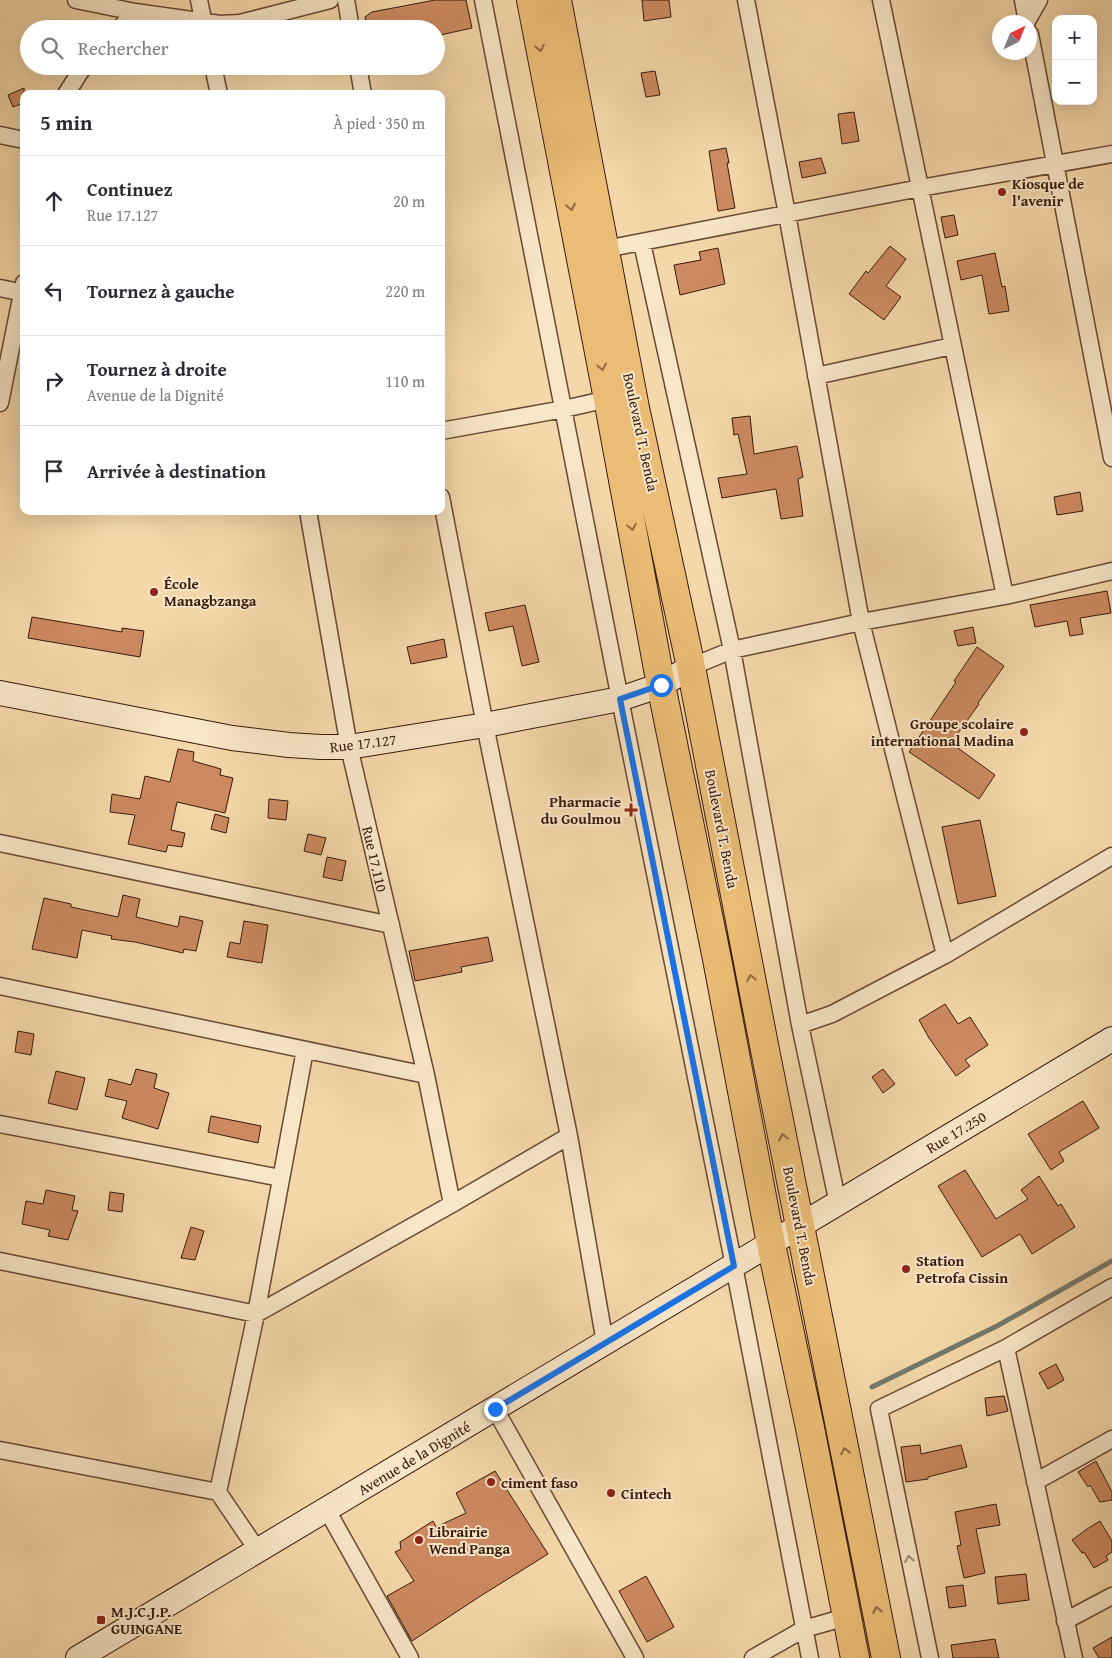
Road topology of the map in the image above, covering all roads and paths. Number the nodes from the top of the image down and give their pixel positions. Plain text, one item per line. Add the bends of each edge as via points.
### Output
1 (76, 0) edge
2 (199, 0) edge
3 (330, 0) edge
4 (346, 0) edge
5 (483, 0) edge
6 (531, 0) edge
7 (557, 0) edge
8 (746, 0) edge
9 (881, 0) edge
10 (1023, 0) edge
11 (1039, 0) edge
12 (135, 12) junction
13 (1026, 15) edge
14 (1033, 15) edge
15 (127, 20) edge
16 (178, 20) edge
17 (204, 20) edge
18 (255, 20) edge
19 (349, 20) edge
20 (1035, 60) edge
21 (78, 75) edge
22 (216, 75) edge
23 (360, 75) edge
24 (69, 90) edge
25 (218, 90) edge
26 (362, 90) edge
27 (0, 135) edge
28 (20, 139) edge
29 (1112, 154) edge
30 (1055, 164) junction
31 (920, 188) junction
32 (787, 214) junction
33 (642, 243) junction
34 (605, 249) junction
35 (0, 288) edge
36 (20, 289) edge
37 (20, 304) edge
38 (952, 346) junction
39 (816, 376) junction
40 (608, 399) junction
41 (0, 403) edge
42 (564, 409) junction
43 (445, 430) edge
44 (1112, 458) edge
45 (309, 515) edge
46 (444, 515) edge
47 (1112, 571) edge
48 (1006, 596) junction
49 (861, 622) junction
50 (732, 650) junction
51 (691, 667) junction
52 (661, 685) junction
53 (0, 693) edge
54 (620, 699) junction
55 (485, 725) junction
56 (349, 747) junction
57 (0, 843) edge
58 (1112, 856) edge
59 (391, 925) junction
60 (945, 955) junction
61 (0, 986) edge
62 (800, 1025) junction
63 (1112, 1039) edge
64 (305, 1050) junction
65 (426, 1075) junction
66 (0, 1124) edge
67 (569, 1136) junction
68 (281, 1178) junction
69 (452, 1204) junction
70 (838, 1204) junction
71 (800, 1226) junction
72 (771, 1244) junction
73 (0, 1261) edge
74 (734, 1266) junction
75 (1112, 1287) edge
76 (256, 1314) junction
77 (605, 1343) junction
78 (1006, 1348) junction
79 (495, 1409) junction
80 (1112, 1439) edge
81 (0, 1450) edge
82 (1035, 1482) junction
83 (218, 1492) junction
84 (327, 1510) junction
85 (258, 1551) junction
86 (1112, 1596) edge
87 (846, 1617) junction
88 (1065, 1621) junction
89 (804, 1629) junction
90 (78, 1658) edge
91 (410, 1658) edge
92 (634, 1658) edge
93 (753, 1658) edge
94 (810, 1658) edge
95 (855, 1658) edge
96 (886, 1658) edge
97 (930, 1658) edge
98 (1074, 1658) edge

1 - 12 street
2 - 17 street
3 - 18 street
4 - 19 street
5 - 42 street
6 -> 40 highway, Boulevard T. Benda
7 - 34 highway, Boulevard T. Benda
8 - 32 street
9 - 31 street
10 - 13 street
11 - 14 street
12 - 15 street
12 - 16 street
20 - 30 street
21 - 24 street
22 - 25 street
23 - 26 street
27 - 28 street
29 - 30 street
30 - 31 street
30 - 44 street
31 - 32 street
31 - 38 street
32 - 33 street
32 - 39 street
33 - 34 street
33 - 50 street
34 - 51 highway, Boulevard T. Benda via 635,408
35 - 36 street
37 - 41 street
38 - 39 street
38 - 48 street
39 - 49 street
40 - 42 street
40 -> 52 highway, Boulevard T. Benda
42 - 43 street
42 - 54 street
45 - 56 street, Rue 17.110
46 - 55 street
47 - 48 street
48 - 49 street
49 - 50 street
49 - 60 street
50 - 51 street
50 - 62 street
51 - 52 street, Rue 17.127
71 -> 51 highway, Boulevard T. Benda
52 - 54 street, Rue 17.127
52 - 72 highway, Boulevard T. Benda
53 - 56 street, Rue 17.127 via 232,738 321,748
54 - 55 street, Rue 17.127
54 - 74 street
55 - 56 street, Rue 17.127
55 - 67 street
56 - 59 street, Rue 17.110
57 - 59 street
58 - 60 street
59 - 65 street, Rue 17.110
60 - 62 street via 832,1014
61 - 64 street
62 - 70 street
63 - 70 street, Rue 17.250
64 - 65 street
64 - 68 street
65 - 69 street, Rue 17.110
66 - 68 street
67 - 69 street
67 - 77 street
68 - 76 street
69 - 76 street
70 - 71 street, Rue 17.250
71 - 72 street, Avenue de la Dignité
96 -> 71 highway, Boulevard T. Benda
72 - 74 street, Avenue de la Dignité
72 - 87 highway, Boulevard T. Benda
73 - 76 street
74 - 77 street, Avenue de la Dignité
74 - 89 street
75 - 78 street
76 - 83 street
77 - 79 street, Avenue de la Dignité
78 - 82 street
97 -> 78 street via 879,1409
79 - 84 street, Avenue de la Dignité
79 - 92 street
80 - 82 street
81 - 83 street
82 - 88 street
83 - 85 street
84 - 85 street, Avenue de la Dignité
84 - 91 street
85 - 90 street, Avenue de la Dignité
86 - 88 street
87 - 89 street
87 - 95 highway, Boulevard T. Benda
88 - 98 street
89 - 93 street
89 - 94 street

